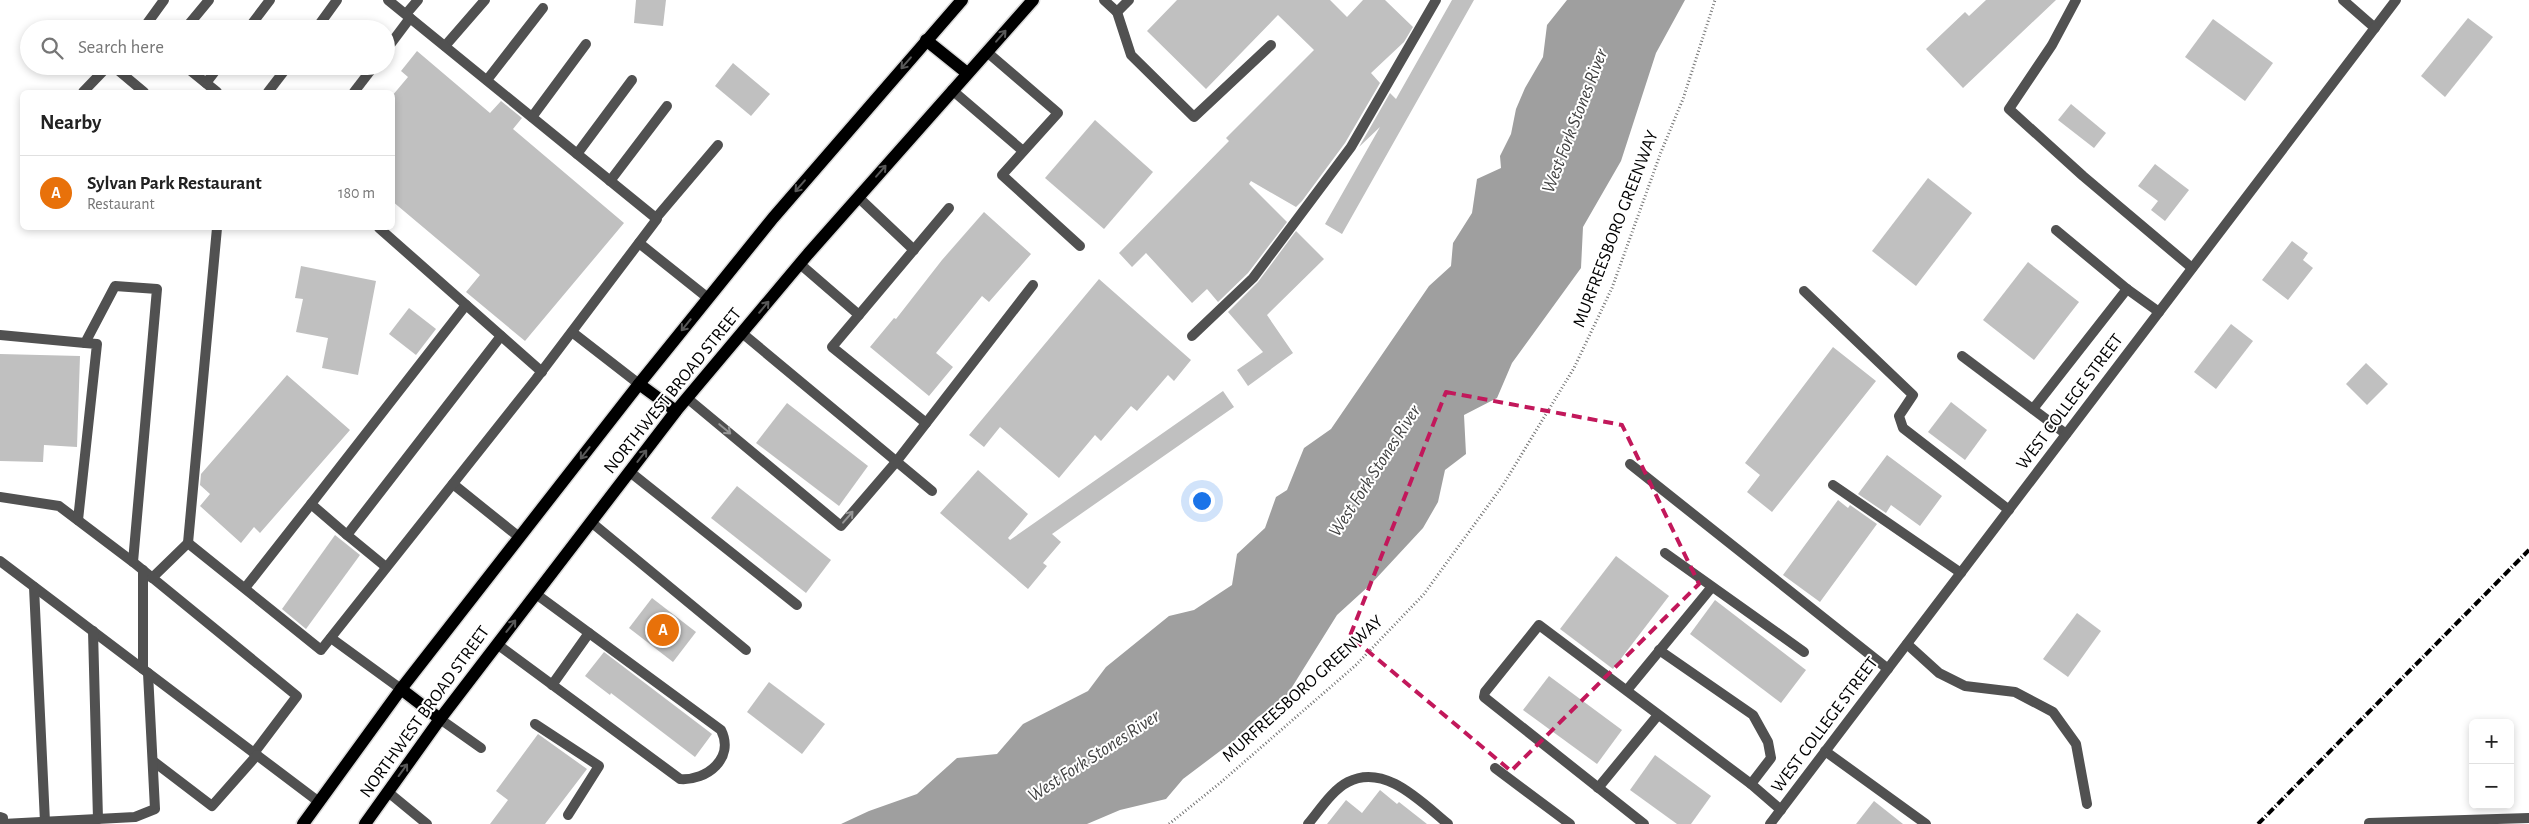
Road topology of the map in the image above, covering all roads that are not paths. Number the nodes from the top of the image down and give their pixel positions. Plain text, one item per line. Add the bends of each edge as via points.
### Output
1 (164, 0) edge
2 (209, 0) edge
3 (270, 0) edge
4 (337, 0) edge
5 (388, 0) edge
6 (418, 0) edge
7 (485, 0) edge
8 (962, 0) edge
9 (1033, 0) edge
10 (1104, 0) edge
11 (1129, 0) edge
12 (1436, 0) edge
13 (2076, 0) edge
14 (2343, 0) edge
15 (2396, 0) edge
16 (543, 8) dead end
17 (1117, 12) junction
18 (408, 16) junction
19 (150, 20) edge
20 (193, 20) edge
21 (255, 20) edge
22 (323, 20) edge
23 (2375, 28) junction
24 (395, 36) edge
25 (926, 40) junction
26 (586, 44) dead end
27 (1271, 45) dead end
28 (445, 46) junction
29 (988, 52) junction
30 (967, 73) junction
31 (99, 75) edge
32 (124, 75) edge
33 (196, 75) edge
34 (212, 75) edge
35 (281, 75) edge
36 (367, 75) edge
37 (487, 80) junction
38 (632, 80) dead end
39 (206, 84) junction
40 (85, 90) edge
41 (142, 90) edge
42 (214, 90) edge
43 (270, 90) edge
44 (356, 90) edge
45 (952, 90) junction
46 (667, 106) dead end
47 (532, 117) junction
48 (718, 145) dead end
49 (1023, 152) junction
50 (578, 154) junction
51 (610, 180) junction
52 (858, 197) junction
53 (949, 208) dead end
54 (656, 218) junction
55 (215, 230) edge
56 (380, 230) edge
57 (2056, 230) dead end
58 (639, 242) junction
59 (1080, 246) dead end
60 (914, 250) junction
61 (800, 264) junction
62 (2192, 268) junction
63 (1032, 285) dead end
64 (2127, 289) junction
65 (1804, 291) dead end
66 (708, 298) junction
67 (466, 305) junction
68 (2159, 312) junction
69 (859, 315) junction
70 (572, 332) junction
71 (742, 333) junction
72 (0, 335) edge
73 (501, 336) junction
74 (1192, 336) dead end
75 (85, 343) junction
76 (1962, 356) dead end
77 (542, 372) junction
78 (639, 384) junction
79 (687, 398) junction
80 (2033, 409) junction
81 (676, 411) junction
82 (926, 423) junction
83 (2066, 434) junction
84 (896, 462) junction
85 (1630, 464) dead end
86 (630, 472) junction
87 (453, 484) junction
88 (1832, 485) dead end
89 (932, 491) dead end
90 (0, 497) edge
91 (312, 504) junction
92 (2009, 510) junction
93 (78, 520) junction
94 (591, 522) junction
95 (347, 535) junction
96 (519, 537) junction
97 (188, 543) junction
98 (1666, 553) dead end
99 (0, 561) edge
100 (133, 562) junction
101 (386, 567) junction
102 (143, 570) junction
103 (1961, 573) junction
104 (152, 578) junction
105 (34, 587) junction
106 (245, 588) junction
107 (1711, 588) junction
108 (536, 594) junction
109 (797, 605) dead end
110 (92, 631) junction
111 (589, 633) junction
112 (331, 638) junction
113 (498, 644) junction
114 (1907, 644) junction
115 (746, 650) dead end
116 (1659, 650) junction
117 (1804, 652) dead end
118 (1888, 669) junction
119 (146, 671) junction
120 (552, 685) junction
121 (400, 689) junction
122 (1627, 690) junction
123 (1658, 715) junction
124 (440, 719) junction
125 (535, 724) dead end
126 (481, 748) dead end
127 (1825, 751) junction
128 (255, 754) junction
129 (153, 761) junction
130 (1495, 768) dead end
131 (1751, 784) junction
132 (1598, 788) junction
133 (388, 792) junction
134 (319, 802) junction
135 (2087, 804) dead end
136 (1781, 810) junction
137 (568, 815) dead end
138 (0, 817) edge
139 (2529, 818) edge
140 (98, 819) junction
141 (119, 821) edge
142 (45, 822) junction
143 (2369, 823) edge
144 (303, 824) edge
145 (365, 824) edge
146 (427, 824) edge
147 (1308, 824) edge
148 (1448, 824) edge
149 (1570, 824) edge
150 (1644, 824) edge
151 (1770, 824) edge
152 (1926, 824) edge

1 - 19 street
2 - 20 street
3 - 21 street
4 - 22 street
5 - 18 street
6 - 18 street
7 - 28 street
8 - 25 main road, NORTHWEST BROAD STREET
29 -> 9 main road, NORTHWEST BROAD STREET
10 - 17 street
11 - 17 street
12 - 74 street via 1351,147 1253,278
13 - 62 street via 2052,45 2008,109
14 - 23 street
15 - 23 street, WEST COLLEGE STREET
16 - 37 street
17 - 27 street via 1131,55 1194,117
18 - 24 street
18 - 28 street
23 - 62 street, WEST COLLEGE STREET
25 - 30 main road
25 -> 66 main road, NORTHWEST BROAD STREET
26 - 47 street
28 - 37 street
29 - 30 main road, NORTHWEST BROAD STREET
29 - 49 street via 1058,113
30 - 45 main road, NORTHWEST BROAD STREET
31 - 40 street
32 - 41 street
33 - 39 street
34 - 39 street
35 - 43 street
36 - 44 street
37 - 47 street
38 - 50 street
39 - 42 street
45 - 49 street
52 -> 45 main road, NORTHWEST BROAD STREET
46 - 51 street
47 - 50 street
48 - 54 street
49 - 59 street via 1002,175
50 - 51 street
51 - 54 street
52 - 60 street
52 - 61 main road, NORTHWEST BROAD STREET
53 - 60 street
54 - 58 street
55 - 97 street
56 - 67 street
57 - 64 street
58 - 66 street
58 - 70 street
60 - 69 street
61 - 69 street
71 -> 61 main road, NORTHWEST BROAD STREET
62 - 68 street, WEST COLLEGE STREET
63 - 82 street
64 - 68 street
64 - 80 street
65 - 92 street via 1913,395 1899,416 1903,428
66 -> 78 main road, NORTHWEST BROAD STREET
67 - 73 street
67 - 91 street
68 - 83 street, WEST COLLEGE STREET
69 - 82 street via 832,347
70 - 77 street
70 - 78 street
71 - 79 main road, NORTHWEST BROAD STREET
71 - 84 street
72 - 75 street
73 - 77 street
73 - 95 street
75 - 93 street via 96,344
75 - 100 street via 115,286 157,290
76 - 80 street
77 - 87 street
78 - 81 main road
78 -> 96 main road, NORTHWEST BROAD STREET
79 - 81 main road, NORTHWEST BROAD STREET
79 -> 84 street via 841,526
80 - 83 street
86 -> 81 main road, NORTHWEST BROAD STREET
82 - 84 street
83 - 92 street, WEST COLLEGE STREET
84 - 89 street
85 - 118 street
86 - 94 main road, NORTHWEST BROAD STREET
86 - 109 street
87 - 96 street
87 - 101 street
88 - 103 street
90 - 93 street via 59,506
91 - 95 street
91 - 106 street
92 - 103 street, WEST COLLEGE STREET
93 - 100 street
94 - 108 main road, NORTHWEST BROAD STREET
94 - 115 street
95 - 101 street
96 - 121 main road, NORTHWEST BROAD STREET
97 - 104 street
97 - 106 street
98 - 107 street
99 - 105 street
100 - 102 street
101 - 112 street
102 - 104 street
102 - 119 street
103 - 114 street, WEST COLLEGE STREET
104 - 128 street via 297,696
105 - 110 street
105 - 142 street
106 - 112 street via 321,650
107 - 116 street
107 - 117 street
108 - 111 street
113 -> 108 main road, NORTHWEST BROAD STREET
110 - 119 street
110 - 140 street
111 - 120 street
111 - 120 street via 721,730 726,739 724,755 706,775 698,779 680,779
112 - 121 street
113 - 120 street
113 - 124 main road, NORTHWEST BROAD STREET
114 - 118 street, WEST COLLEGE STREET
114 - 135 street via 1939,673 1965,686 2015,692 2053,712 2076,744
116 - 122 street
116 - 131 street via 1753,715 1768,742 1771,758
118 - 127 street, WEST COLLEGE STREET
119 - 128 street
119 - 129 street
121 - 124 main road
121 - 134 main road, NORTHWEST BROAD STREET
122 - 123 street
122 - 132 street via 1539,625 1485,692 1487,700
123 - 131 street
123 - 132 street
124 - 126 street
133 -> 124 main road, NORTHWEST BROAD STREET
125 - 137 street via 599,766
127 - 136 street, WEST COLLEGE STREET
127 - 152 street
128 - 129 street via 212,806
128 - 134 street
129 - 141 street via 156,809
130 - 149 street
131 - 136 street
132 - 150 street
133 - 145 main road, NORTHWEST BROAD STREET
133 - 146 street
134 - 144 main road, NORTHWEST BROAD STREET
136 - 151 street, WEST COLLEGE STREET
138 - 142 street via 3,824
139 - 143 street
140 - 141 street
140 - 142 street
147 - 148 street via 1347,782 1373,776 1415,796

